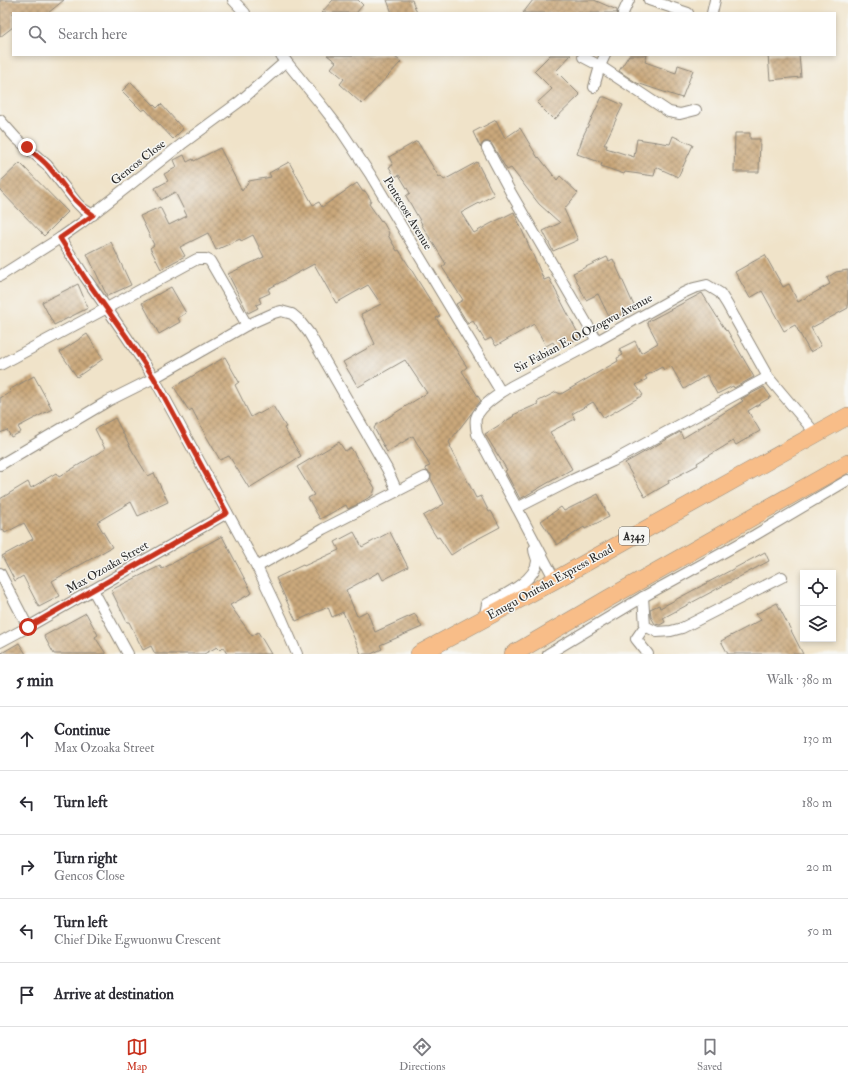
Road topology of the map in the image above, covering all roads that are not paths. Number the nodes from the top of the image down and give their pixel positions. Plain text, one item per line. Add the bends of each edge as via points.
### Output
1 (234, 0) edge
2 (629, 0) edge
3 (649, 0) edge
4 (715, 0) edge
5 (244, 12) edge
6 (623, 12) edge
7 (685, 12) edge
8 (712, 12) edge
9 (605, 56) edge
10 (583, 57) dead end
11 (284, 58) edge
12 (600, 66) junction
13 (594, 87) dead end
14 (696, 110) dead end
15 (0, 120) edge
16 (487, 148) dead end
17 (93, 215) junction
18 (60, 238) junction
19 (0, 276) edge
20 (107, 308) junction
21 (247, 326) junction
22 (597, 342) junction
23 (0, 365) edge
24 (768, 377) junction
25 (154, 378) junction
26 (501, 392) junction
27 (848, 416) edge
28 (816, 434) junction
29 (848, 463) edge
30 (0, 465) edge
31 (424, 477) dead end
32 (848, 480) edge
33 (397, 491) junction
34 (517, 508) junction
35 (227, 513) junction
36 (534, 540) junction
37 (257, 567) junction
38 (0, 573) edge
39 (782, 577) dead end
40 (556, 580) junction
41 (93, 590) junction
42 (643, 596) junction
43 (484, 618) junction
44 (645, 626) junction
45 (28, 627) junction
46 (0, 642) edge
47 (128, 654) edge
48 (297, 654) edge
49 (419, 654) edge
50 (513, 654) edge
51 (548, 654) edge
52 (648, 654) edge

1 - 5 street
2 - 6 street
3 - 7 street
4 - 8 street
9 - 12 street
10 - 12 street
11 - 17 street, Gencos Close via 240,102 182,144
11 - 26 street, Pentecost Avenue via 340,129 370,174
12 - 13 street
12 - 14 street via 669,112 680,114
15 - 17 street via 16,138 48,165 77,203
16 - 22 street
17 - 18 street, Gencos Close
18 - 19 street, Gencos Close
18 - 20 street
20 - 21 street via 197,258 206,258
20 - 23 street
20 - 25 street
21 - 25 street
21 - 33 street via 281,311 298,319 313,340
22 - 24 street, Sir Fabian E. O.Ozogwu Avenue via 683,293 707,285 720,293
22 - 26 street, Sir Fabian E. O.Ozogwu Avenue
24 - 28 street, Sir Fabian E. O.Ozogwu Avenue
24 - 34 street via 613,461
25 - 30 street via 108,401
25 - 35 street
26 - 34 street, Sir Fabian E. O.Ozogwu Avenue via 482,409 476,418 475,427
27 - 28 highway, Enugu Onitsha Express Road / A343
28 - 40 highway, Enugu Onitsha Express Road / A343
29 - 50 highway
31 - 33 street
32 - 42 street via 756,535
33 - 37 street
34 - 36 street, Sir Fabian E. O.Ozogwu Avenue
35 - 37 street
35 - 41 street, Max Ozoaka Street
36 - 40 street, Sir Fabian E. O.Ozogwu Avenue
36 - 43 street via 537,561 535,569 528,579 515,589 487,604
37 - 48 street
38 - 45 street
39 - 44 street via 682,628 657,632
40 - 43 highway, Enugu Onitsha Express Road / A343
41 - 45 street, Max Ozoaka Street
41 - 47 street
42 - 44 street
42 - 51 street
43 - 49 highway, Enugu Onitsha Express Road / A343
44 - 52 street via 636,639
45 - 46 street, Max Ozoaka Street

